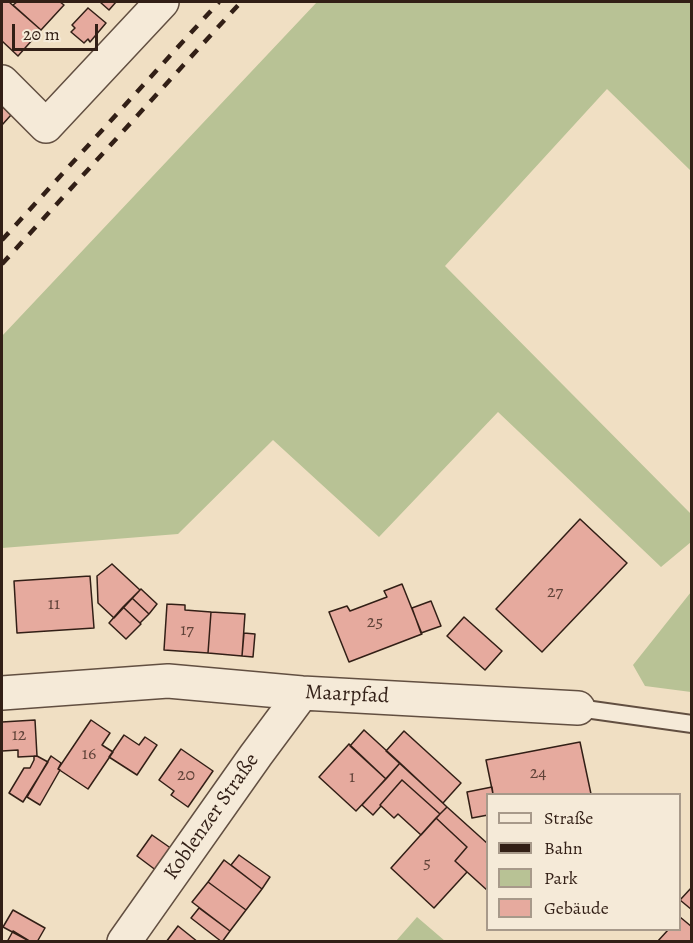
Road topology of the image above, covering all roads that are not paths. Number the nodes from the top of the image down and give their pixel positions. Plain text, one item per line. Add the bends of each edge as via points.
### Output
1 (162, 2) edge
2 (2, 82) edge
3 (2, 693) edge
4 (302, 693) junction
5 (578, 708) joint
6 (692, 724) edge
7 (124, 942) edge

1 - 2 street via 46,126
3 - 4 street, Maarpfad via 168,681
4 - 5 street, Maarpfad
4 - 7 street, Koblenzer Straße
5 - 6 lane, Maarpfad

